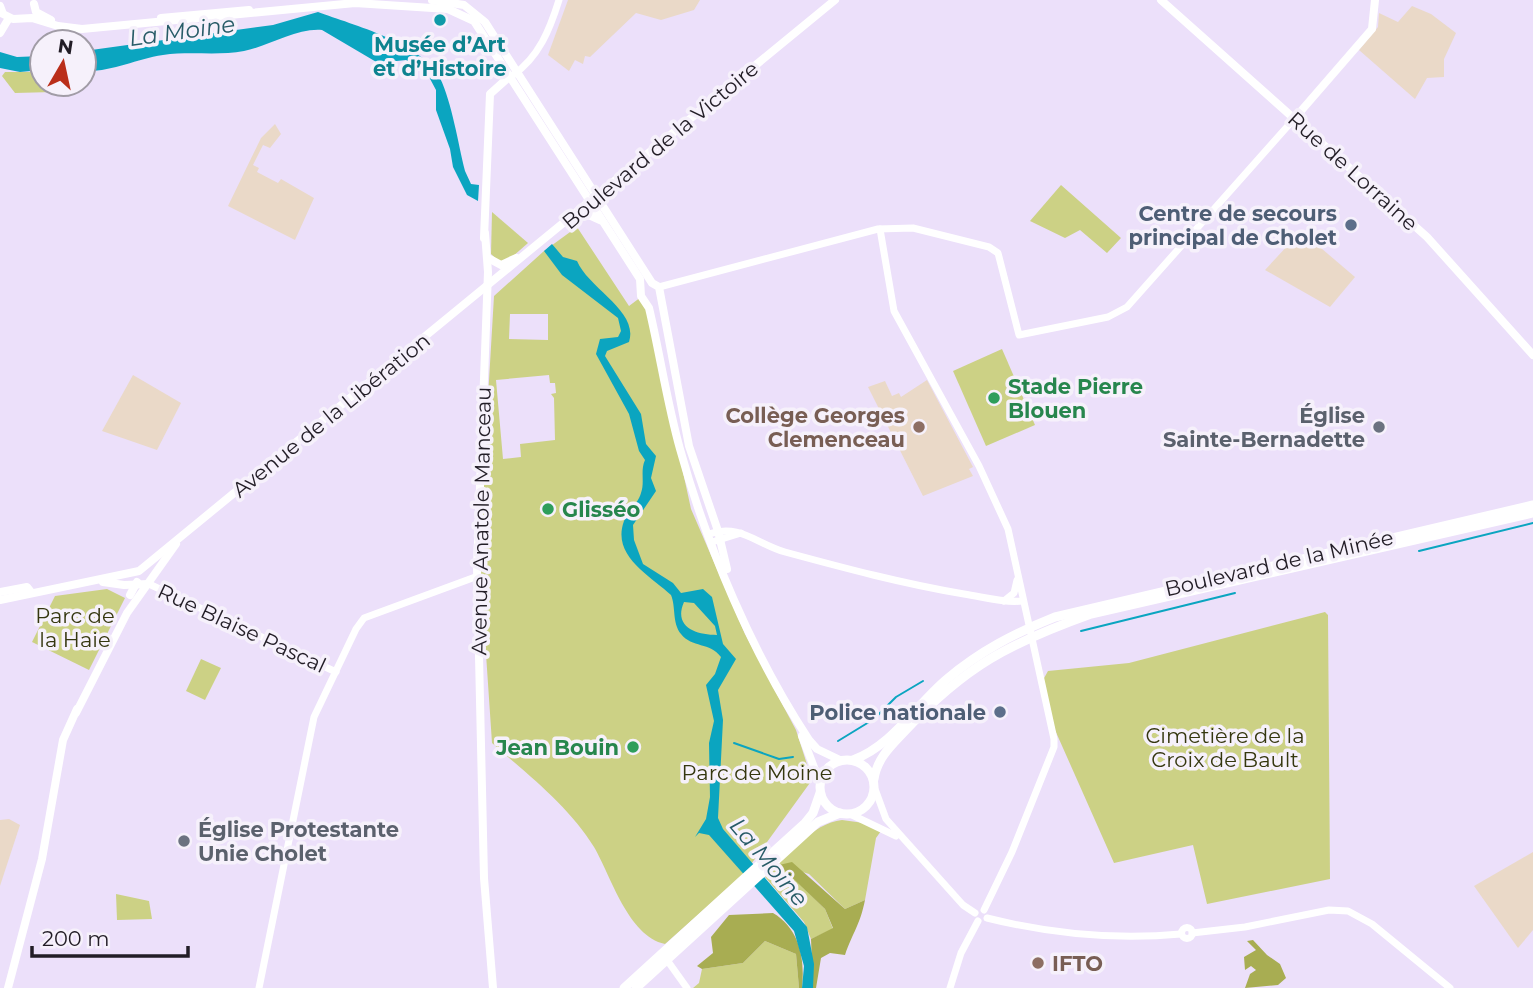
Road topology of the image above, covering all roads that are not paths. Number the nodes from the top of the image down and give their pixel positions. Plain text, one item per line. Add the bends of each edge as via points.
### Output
1 (324, 0) edge
2 (432, 0) edge
3 (559, 0) edge
4 (835, 0) edge
5 (1161, 0) edge
6 (1375, 0) edge
7 (34, 2) edge
8 (0, 6) edge
9 (293, 6) junction
10 (476, 17) junction
11 (9, 18) junction
12 (23, 18) junction
13 (0, 33) edge
14 (513, 74) junction
15 (1294, 118) junction
16 (594, 199) junction
17 (570, 220) junction
18 (607, 227) junction
19 (880, 229) junction
20 (485, 233) junction
21 (526, 256) junction
22 (488, 258) junction
23 (655, 285) junction
24 (642, 288) junction
25 (486, 289) junction
26 (658, 298) junction
27 (648, 302) junction
28 (465, 306) junction
29 (485, 317) junction
30 (1533, 355) edge
31 (1533, 505) edge
32 (1533, 513) edge
33 (718, 538) junction
34 (177, 542) junction
35 (148, 564) junction
36 (1018, 575) junction
37 (478, 576) junction
38 (100, 581) junction
39 (136, 584) junction
40 (149, 584) junction
41 (124, 585) junction
42 (0, 592) edge
43 (31, 592) junction
44 (130, 595) junction
45 (0, 600) edge
46 (1023, 601) junction
47 (1003, 602) junction
48 (127, 613) junction
49 (1028, 632) junction
50 (335, 672) junction
51 (796, 720) junction
52 (840, 760) junction
53 (853, 760) junction
54 (874, 784) junction
55 (820, 788) junction
56 (839, 813) junction
57 (850, 814) junction
58 (903, 840) junction
59 (765, 864) junction
60 (739, 888) junction
61 (985, 914) junction
62 (976, 917) junction
63 (667, 960) junction
64 (6, 988) edge
65 (259, 988) edge
66 (493, 988) edge
67 (624, 988) edge
68 (636, 988) edge
69 (688, 988) edge
70 (950, 988) edge
71 (1450, 988) edge

1 - 9 main road
2 - 10 main road via 457,3
3 - 14 street via 544,40 527,64
4 - 16 main road, Boulevard de la Victoire
5 - 15 main road, Rue de Lorraine
6 - 15 main road via 1372,29
7 - 9 main road via 36,12 44,17 78,25
7 - 12 main road
8 - 11 main road
9 - 10 main road via 367,3 448,9
9 - 12 main road via 105,28 67,28
10 - 14 main road
11 - 12 main road
11 - 13 main road
14 - 16 main road
14 - 20 main road via 489,94
15 - 19 street via 1127,307 1108,317 1019,335 995,250 912,228
15 - 30 main road, Rue de Lorraine via 1427,237
16 - 17 main road, Boulevard de la Victoire
16 - 18 main road
16 - 23 main road
17 - 18 main road via 593,216
17 - 21 main road, Boulevard de la Victoire
18 - 24 main road
19 - 23 street
19 - 36 street via 894,311 990,491 1007,529
20 - 22 main road
20 - 25 main road via 482,276
21 - 22 main road via 501,265
21 - 25 main road, Boulevard de la Victoire
22 - 25 main road
23 - 24 main road
23 - 26 main road
24 - 27 main road via 641,296
25 - 28 main road, Avenue de la Libération
25 - 29 main road, Avenue Anatole Manceau
26 - 27 main road
26 - 33 main road via 689,446
27 - 33 main road via 680,450
28 - 29 main road
28 - 34 main road, Avenue de la Libération
29 - 37 main road, Avenue Anatole Manceau
31 - 49 main road, Boulevard de la Minée via 1094,606
32 - 49 main road, Boulevard de la Minée
33 - 47 street via 734,530 782,551
33 - 51 main road via 751,639
34 - 35 main road, Avenue de la Libération
34 - 40 main road, Avenue de la Libération
35 - 38 main road, Avenue de la Libération via 132,575
35 - 39 main road, Avenue de la Libération
36 - 46 street
36 - 47 street via 1013,593
37 - 50 street via 364,618
37 - 66 main road, Avenue Anatole Manceau via 484,878
38 - 41 main road
38 - 43 main road, Avenue de la Libération
39 - 40 main road
39 - 41 main road
39 - 44 main road, Avenue de la Libération
40 - 48 main road, Avenue de la Libération
40 - 50 street, Rue Blaise Pascal
41 - 44 main road
42 - 43 main road via 27,587
43 - 45 main road
44 - 48 main road, Avenue de la Libération
46 - 47 street
46 - 49 street
48 - 64 main road via 77,709 62,755 39,870
49 - 53 main road via 971,660 877,748
49 - 54 main road via 953,684 883,756
49 - 61 street via 1054,739
50 - 65 street via 314,717
51 - 52 main road via 817,749
51 - 55 main road
52 - 53 main road
52 - 55 main road via 826,769
53 - 54 main road via 866,766
54 - 57 main road via 868,805
54 - 58 street via 886,819
55 - 56 main road via 827,806
55 - 59 main road via 813,813
56 - 57 main road
56 - 59 main road via 818,822
57 - 58 street
58 - 62 street
59 - 60 main road
60 - 63 main road
60 - 67 main road
61 - 62 street
61 - 71 street via 1095,936 1138,938 1181,934 1185,928 1192,933 1329,910 1348,911 1372,923
62 - 70 street
63 - 68 main road
63 - 69 street

